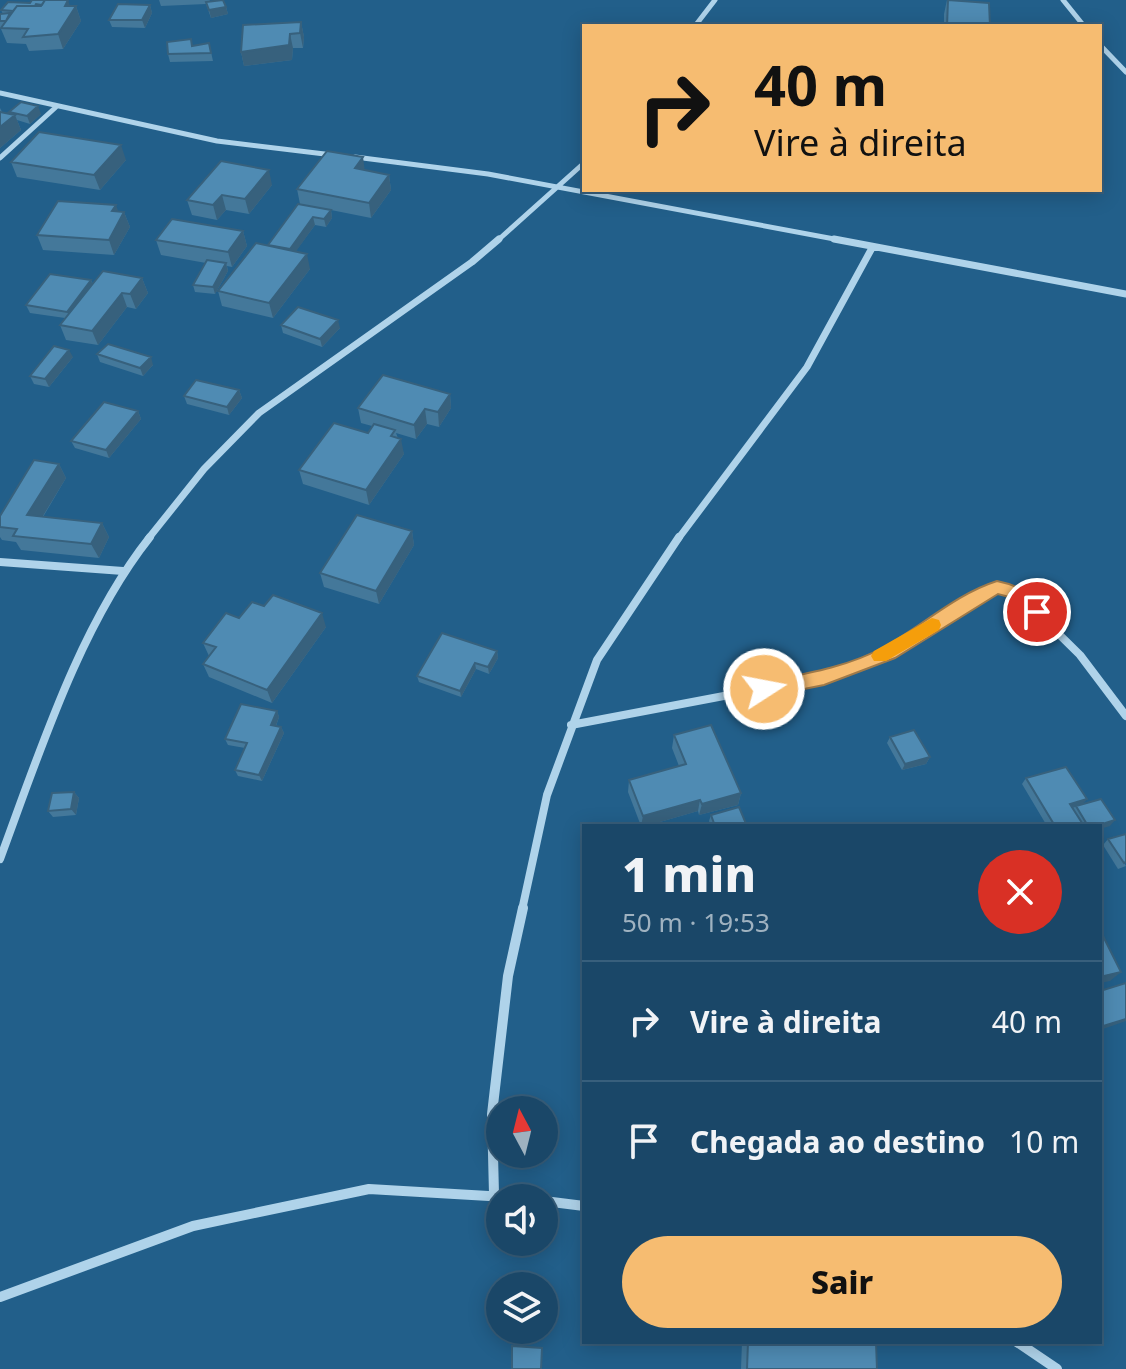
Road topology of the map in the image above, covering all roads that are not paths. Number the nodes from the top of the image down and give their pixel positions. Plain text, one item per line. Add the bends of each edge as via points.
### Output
1 (715, 0) edge
2 (1063, 0) edge
3 (697, 24) edge
4 (1082, 24) edge
5 (1102, 47) edge
6 (1126, 72) edge
7 (0, 93) edge
8 (56, 107) junction
9 (336, 155) edge
10 (349, 156) edge
11 (0, 158) edge
12 (582, 165) edge
13 (559, 188) junction
14 (872, 248) junction
15 (1126, 294) edge
16 (0, 562) edge
17 (123, 571) junction
18 (1126, 716) edge
19 (571, 725) junction
20 (0, 859) edge
21 (494, 1184) edge
22 (486, 1194) edge
23 (558, 1203) edge
24 (582, 1206) edge
25 (0, 1297) edge
26 (1020, 1344) edge
27 (1057, 1369) edge

1 - 3 street
2 - 4 street
5 - 6 street
7 - 8 street
8 - 9 street via 217,141
8 - 11 street
10 - 13 street
12 - 13 street
13 - 14 street
13 - 17 street via 472,262 259,413 204,469
14 - 15 street
14 - 19 street via 807,367 631,606 597,660
16 - 17 street
17 - 20 street via 55,710
18 - 19 street via 1080,655 1015,591 997,587 888,653 824,677
19 - 21 street via 547,795 508,976 492,1114
22 - 25 street via 369,1189 193,1226
23 - 24 street
26 - 27 street

